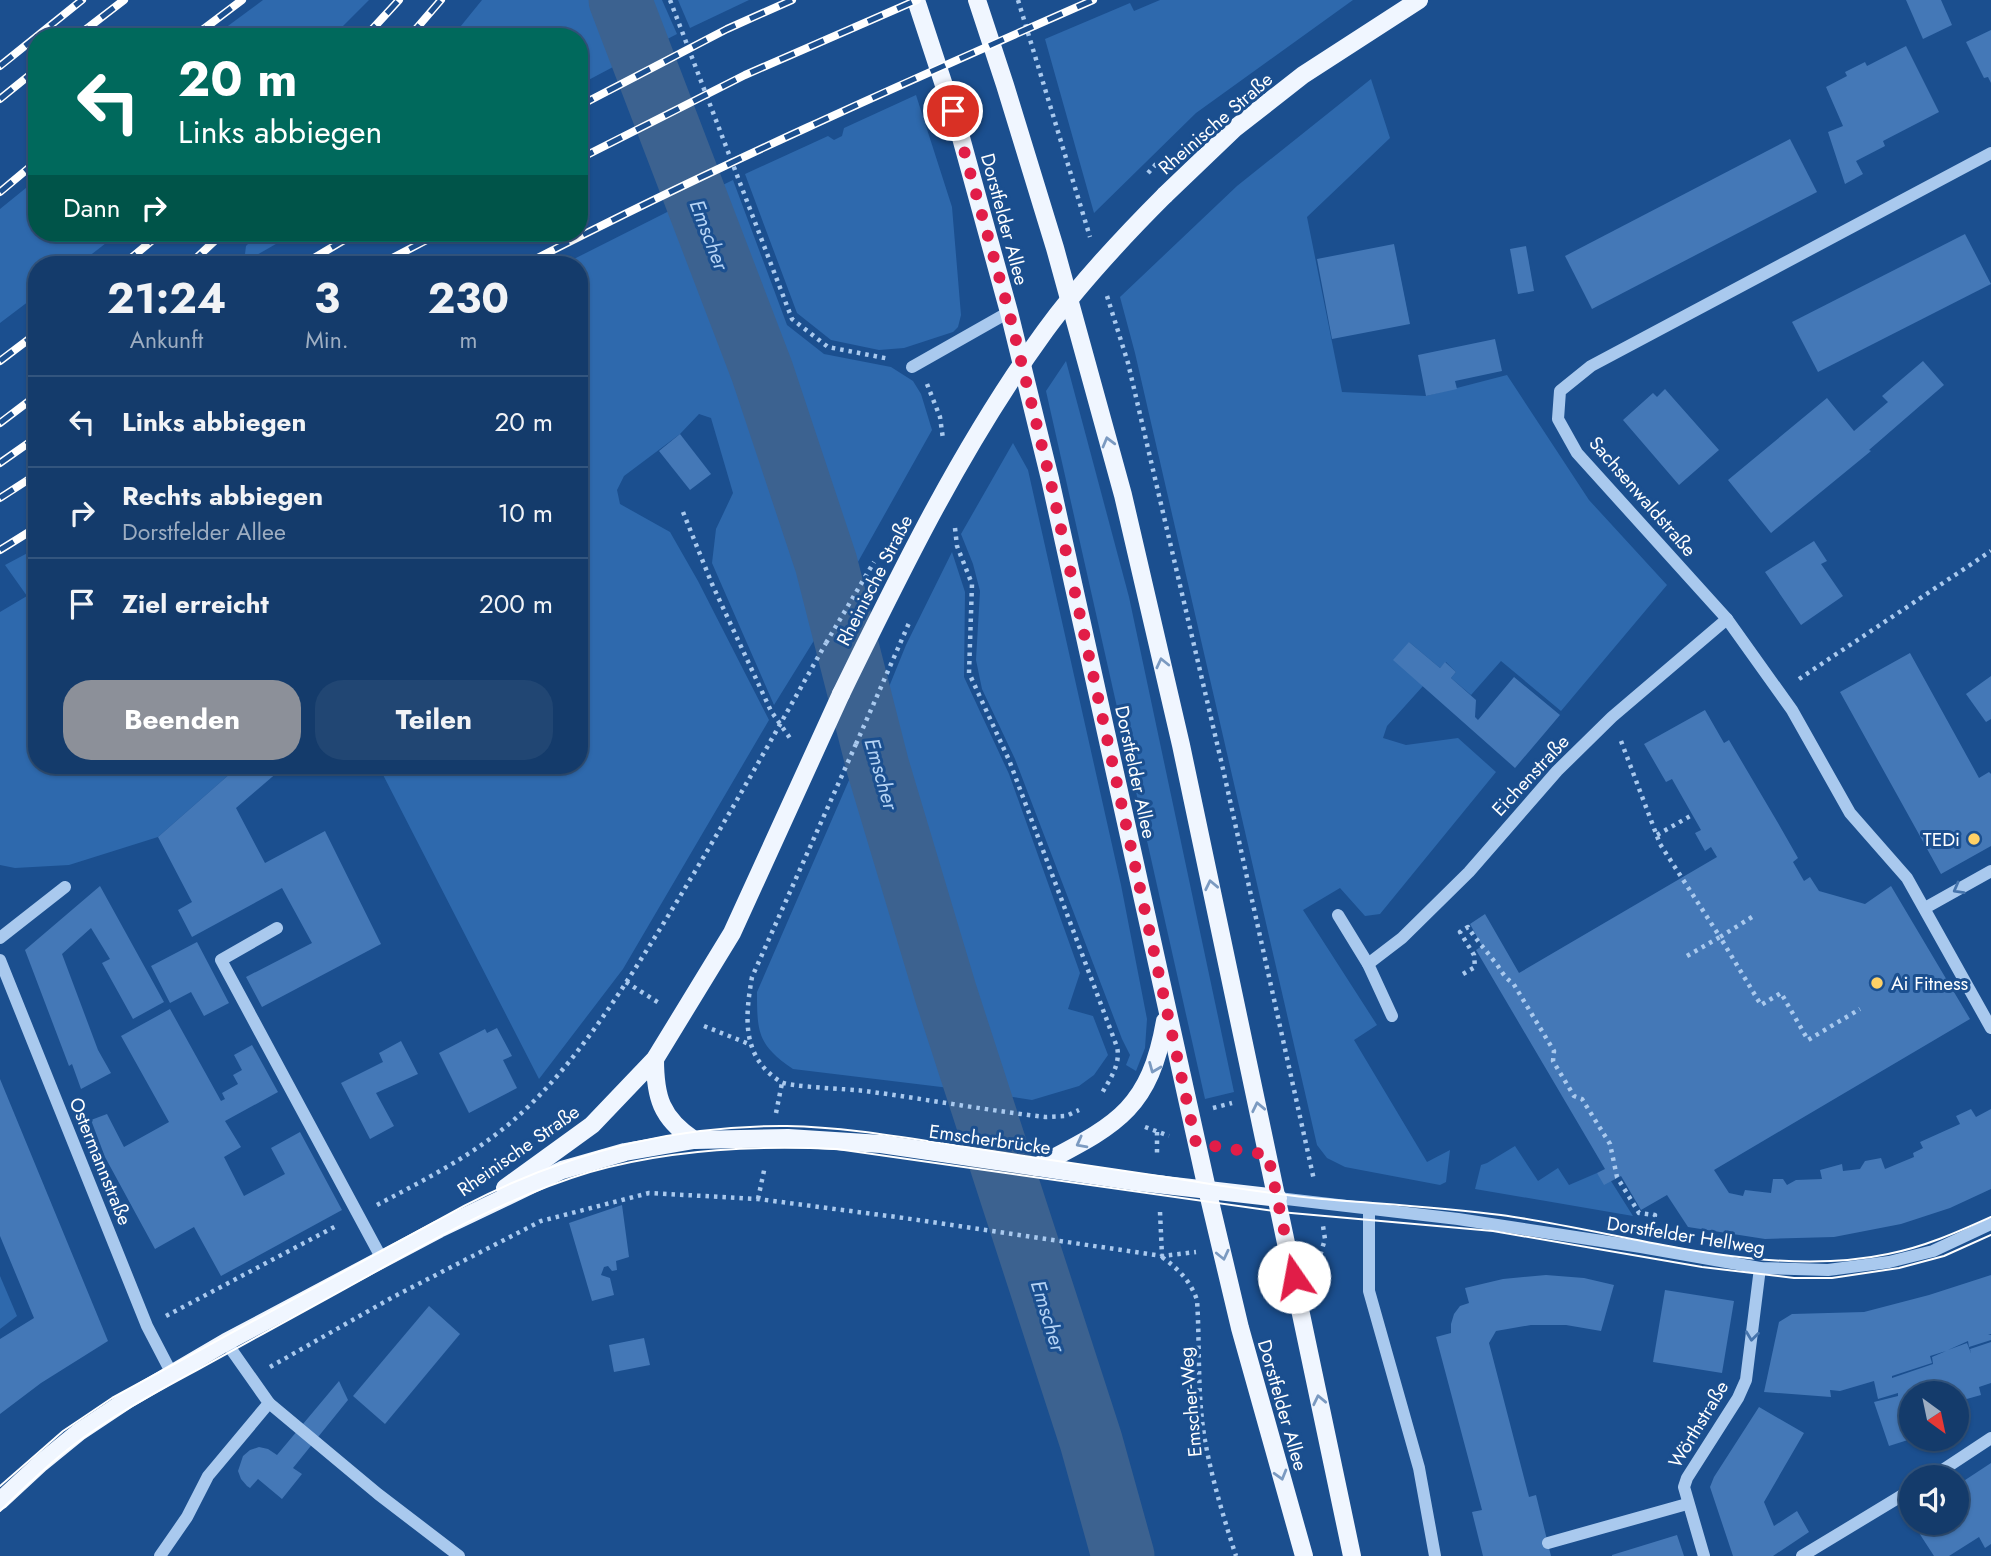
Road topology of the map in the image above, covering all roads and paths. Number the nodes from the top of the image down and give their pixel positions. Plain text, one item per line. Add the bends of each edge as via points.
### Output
1 (916, 0) edge
2 (976, 0) edge
3 (1018, 0) edge
4 (1419, 0) edge
5 (1991, 153) edge
6 (1092, 244) dead end
7 (1104, 284) dead end
8 (1113, 292) dead end
9 (1104, 303) dead end
10 (1009, 312) junction
11 (912, 367) dead end
12 (683, 512) dead end
13 (958, 520) dead end
14 (946, 543) dead end
15 (1991, 551) edge
16 (912, 617) dead end
17 (1727, 620) junction
18 (826, 643) dead end
19 (1779, 692) junction
20 (1612, 717) junction
21 (780, 724) junction
22 (808, 764) junction
23 (1692, 815) dead end
24 (1657, 835) junction
25 (1991, 871) edge
26 (65, 887) dead end
27 (1925, 908) junction
28 (1338, 915) dead end
29 (1752, 917) dead end
30 (277, 928) dead end
31 (1720, 937) junction
32 (0, 938) edge
33 (1687, 956) dead end
34 (0, 960) edge
35 (1368, 964) junction
36 (1463, 975) dead end
37 (1860, 1009) dead end
38 (1167, 1014) junction
39 (1392, 1016) dead end
40 (1991, 1028) edge
41 (655, 1059) junction
42 (1113, 1075) dead end
43 (782, 1083) junction
44 (1099, 1098) dead end
45 (779, 1099) dead end
46 (1236, 1102) dead end
47 (1083, 1108) dead end
48 (1206, 1110) dead end
49 (1157, 1132) dead end
50 (694, 1140) junction
51 (1157, 1150) dead end
52 (1037, 1167) junction
53 (1312, 1172) dead end
54 (761, 1183) dead end
55 (1207, 1189) junction
56 (1278, 1198) junction
57 (758, 1199) junction
58 (1369, 1210) junction
59 (358, 1215) junction
60 (1991, 1224) edge
61 (1323, 1226) dead end
62 (1653, 1227) dead end
63 (439, 1229) junction
64 (1161, 1243) dead end
65 (1183, 1252) dead end
66 (1159, 1256) junction
67 (1320, 1256) dead end
68 (382, 1259) junction
69 (1760, 1268) junction
70 (147, 1326) junction
71 (226, 1342) junction
72 (172, 1374) junction
73 (251, 1377) junction
74 (269, 1403) junction
75 (1991, 1438) edge
76 (1950, 1465) edge
77 (1899, 1497) edge
78 (0, 1501) edge
79 (1687, 1504) junction
80 (1548, 1543) dead end
81 (160, 1556) edge
82 (459, 1556) edge
83 (1236, 1556) edge
84 (1304, 1556) edge
85 (1352, 1556) edge
86 (1435, 1556) edge
87 (1704, 1556) edge
88 (1802, 1556) edge

1 - 10 main road, Dorstfelder Allee via 960,134
56 -> 2 main road, Dorstfelder Allee via 1123,495 1055,248
3 - 6 path
4 - 22 main road, Rheinische Straße, bridge via 1303,75 1234,129 1119,242 1046,330 994,406 916,542
5 - 17 street, Sachsenwaldstraße via 1642,337 1591,366 1560,391 1558,419 1577,453
7 - 53 path via 1128,363
8 - 9 path
10 - 11 street
10 - 38 main road, Dorstfelder Allee
12 - 21 path
13 - 14 path
15 - 19 path
16 - 43 path, bridge via 752,977 747,1007 749,1044 760,1063
17 - 19 street, Sachsenwaldstraße
17 - 20 street, Eichenstraße
18 - 21 path
19 - 27 street, Sachsenwaldstraße via 1850,813 1907,878
20 - 24 path
20 - 35 street, Eichenstraße via 1557,771 1469,872 1402,938
21 - 22 path
21 - 59 path via 700,866 572,1058 517,1117 467,1156
22 - 41 main road, Rheinische Straße via 732,933
23 - 24 path
24 - 31 path via 1680,879
25 -> 27 street
26 - 32 street
27 - 40 street, Sachsenwaldstraße
28 - 35 street
29 - 31 path
30 - 59 street via 221,960
31 - 33 path
31 - 37 path via 1761,1005 1781,993 1808,1040
34 - 70 street, Ostermannstraße
35 - 39 street
36 - 62 path via 1475,967 1474,955 1460,932 1468,927 1513,983 1554,1051 1553,1060 1574,1096 1582,1099 1610,1143 1617,1177 1639,1213 1655,1215
38 -> 52 main road via 1160,1053 1136,1102 1096,1135
38 - 55 main road, Dorstfelder Allee
41 - 50 main road via 661,1105 676,1128
41 - 63 main road, Rheinische Straße via 592,1125 519,1179
42 - 44 path
43 - 45 path
43 - 47 path via 1045,1117
46 - 48 path
49 - 51 path
50 - 52 main road, Emscherbrücke via 771,1137 881,1144
50 - 63 main road, Rheinische Straße via 625,1152 562,1171
52 - 55 main road, Emscherbrücke
54 - 57 path
55 - 56 main road, Emscherbrücke
55 -> 84 main road, Dorstfelder Allee via 1240,1328
56 - 58 street, Dorstfelder Hellweg
85 -> 56 main road, Dorstfelder Allee
57 - 66 path
57 - 73 path via 649,1193 541,1221
58 - 69 street, Dorstfelder Hellweg via 1458,1219
58 - 86 street via 1369,1291 1419,1468
59 - 68 street
59 - 70 path
60 - 69 street, Dorstfelder Hellweg via 1933,1251 1889,1262 1828,1270
61 - 67 path
63 - 68 main road, Rheinische Straße
64 - 66 path
65 - 66 path
66 - 83 path, Emscher-Weg via 1180,1271 1197,1300 1204,1434
68 - 71 main road, Rheinische Straße
69 -> 79 street, Wörthstraße via 1745,1380 1687,1478
70 - 72 street, Ostermannstraße
71 - 72 main road, Rheinische Straße
71 - 73 street
72 - 78 main road, Rheinische Straße via 79,1432
73 - 74 street
74 - 81 street via 208,1476
74 - 82 street
75 - 76 street
77 - 88 street
79 - 80 street
79 - 87 street, Wörthstraße

